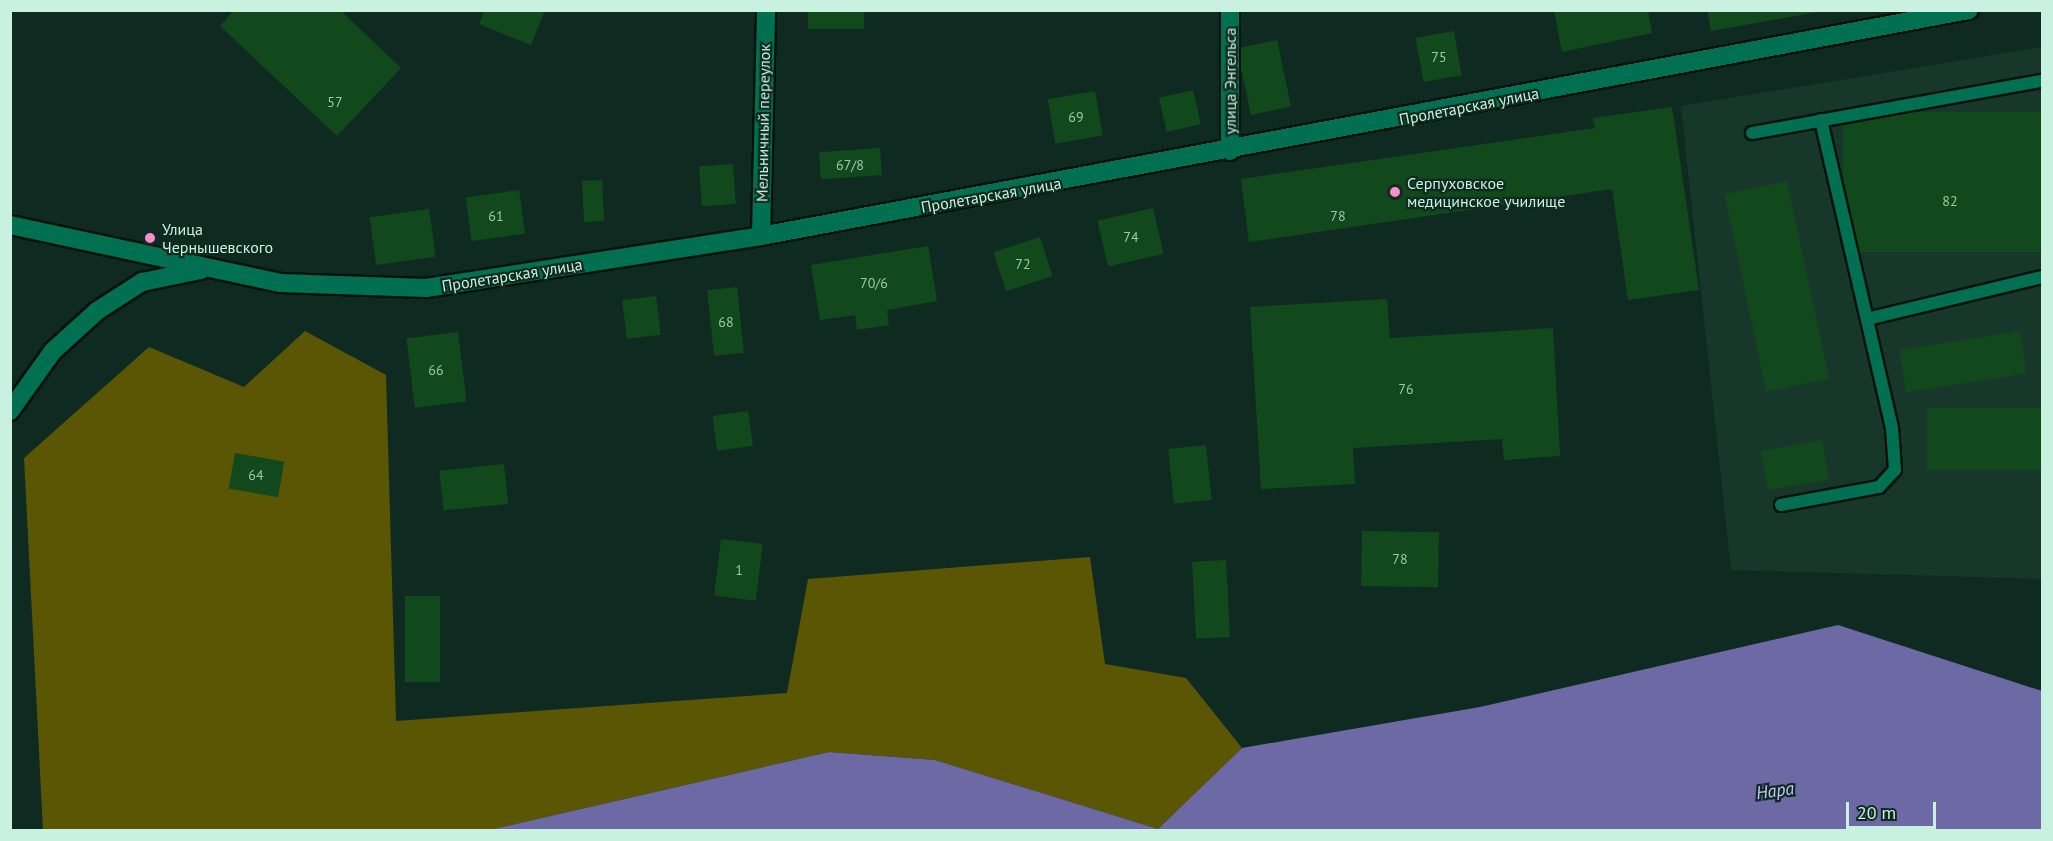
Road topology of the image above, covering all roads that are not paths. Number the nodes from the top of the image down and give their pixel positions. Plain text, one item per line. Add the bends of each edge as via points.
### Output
1 (766, 10) edge
2 (1230, 10) edge
3 (1969, 10) edge
4 (2043, 81) edge
5 (1821, 120) junction
6 (1752, 133) dead end
7 (1230, 151) junction
8 (10, 225) edge
9 (761, 236) junction
10 (208, 268) junction
11 (2043, 277) edge
12 (1867, 319) junction
13 (10, 411) edge
14 (1781, 505) dead end

1 - 9 street, Мельничный переулок
2 - 7 street, улица Энгельса
3 - 7 street, Пролетарская улица
4 - 5 lane
5 - 6 lane
5 - 12 lane
7 - 9 street, Пролетарская улица
8 - 10 street, Пролетарская улица
9 - 10 street, Пролетарская улица via 426,288 280,283
10 - 13 street via 142,282 97,311 53,351
11 - 12 lane
12 - 14 lane via 1892,428 1895,470 1879,487

